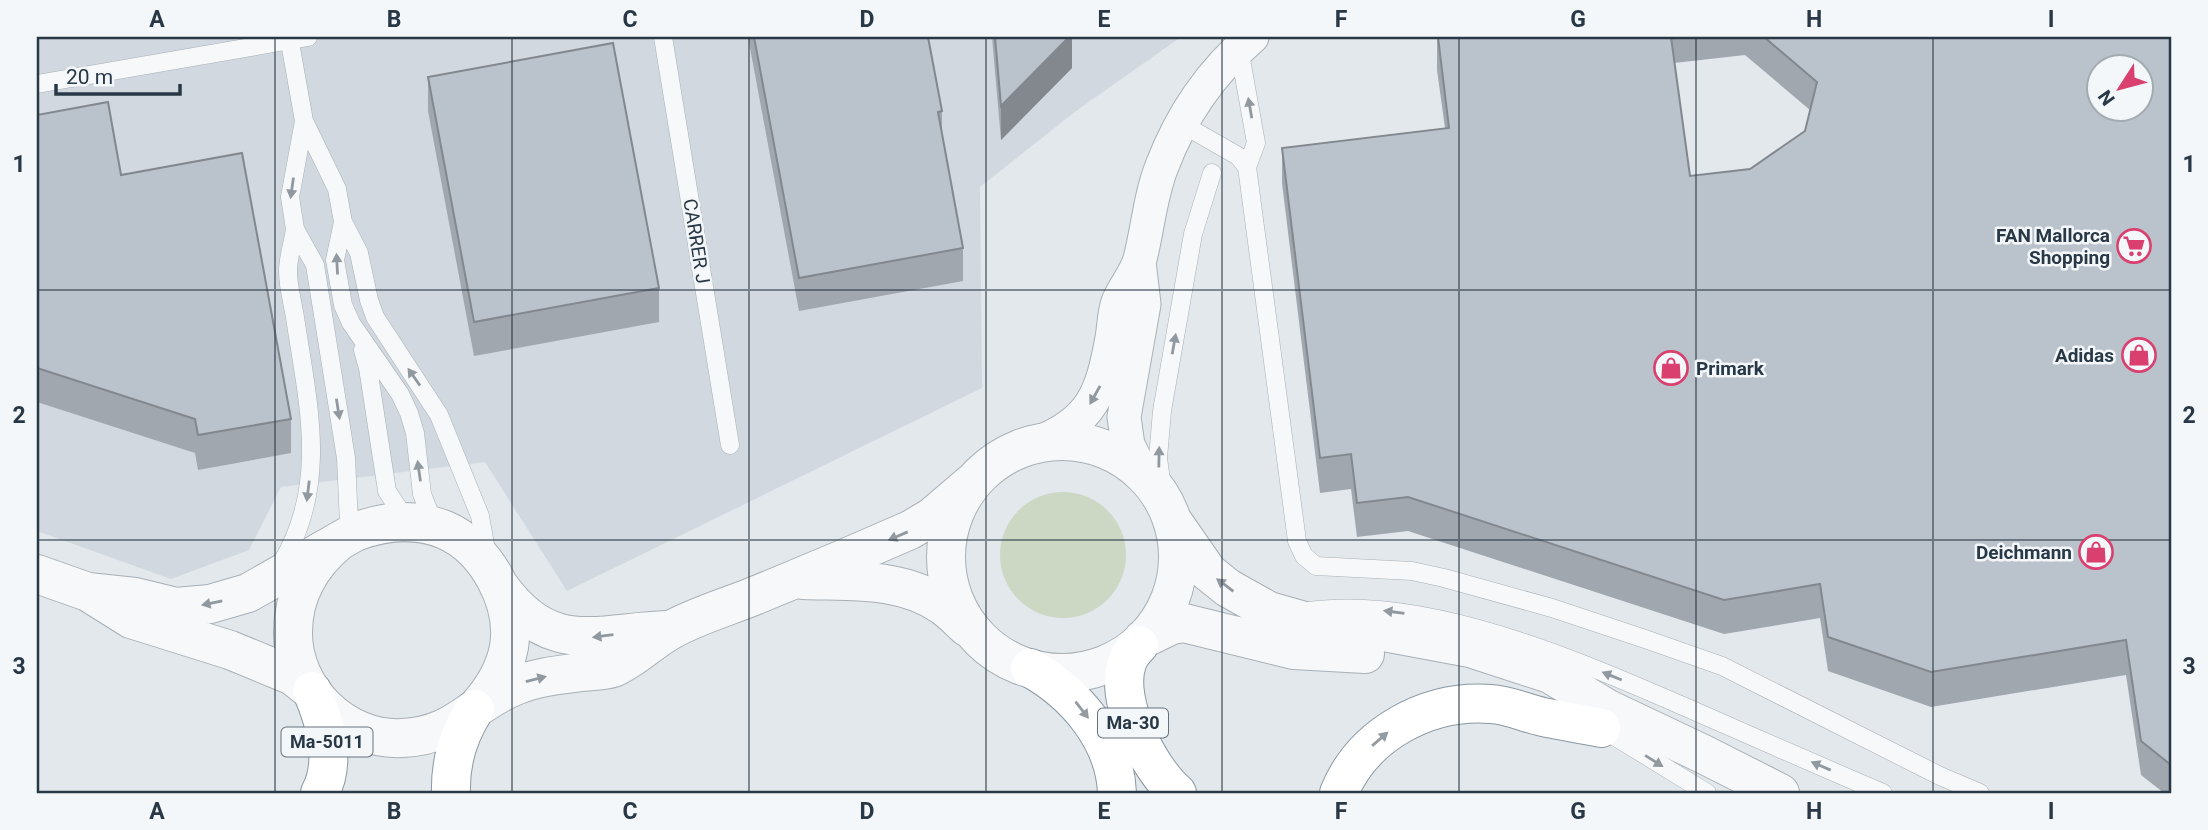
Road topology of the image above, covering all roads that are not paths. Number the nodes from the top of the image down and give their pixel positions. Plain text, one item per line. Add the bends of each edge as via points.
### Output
1 (663, 37) edge
2 (296, 38) edge
3 (1245, 42) edge
4 (37, 85) edge
5 (304, 121) junction
6 (1182, 124) junction
7 (1247, 167) junction
8 (1212, 173) dead end
9 (343, 222) junction
10 (295, 229) junction
11 (1139, 262) junction
12 (351, 323) junction
13 (1037, 443) junction
14 (730, 445) dead end
15 (1142, 473) junction
16 (973, 482) junction
17 (1169, 512) junction
18 (437, 528) junction
19 (339, 541) junction
20 (37, 574) edge
21 (495, 580) junction
22 (794, 580) junction
23 (260, 586) junction
24 (88, 592) junction
25 (1285, 614) junction
26 (671, 629) junction
27 (980, 638) junction
28 (1141, 642) junction
29 (1030, 668) junction
30 (312, 691) junction
31 (475, 709) junction
32 (1601, 728) junction
33 (1703, 754) junction
34 (320, 793) edge
35 (451, 793) edge
36 (1117, 793) edge
37 (1177, 793) edge
38 (1339, 793) edge
39 (1707, 793) edge
40 (1780, 793) edge
41 (1883, 793) edge
42 (1980, 793) edge

1 - 14 lane, CARRER J
2 - 4 lane
2 - 5 lane
3 - 6 street via 1209,80
7 -> 3 lane via 1256,143
5 - 9 lane via 337,188
5 -> 10 lane via 290,197
6 - 7 lane via 1238,156
6 - 11 street via 1161,168
7 - 42 lane via 1297,541 1310,562 1444,578 1645,639 1722,667
17 -> 8 lane via 1158,458 1162,411 1193,234
12 -> 9 lane via 335,260
21 -> 9 lane via 480,516 439,415 375,317 359,253
10 -> 19 lane via 314,265 346,458 349,523
10 -> 23 lane via 288,271 310,415 308,496 294,543
11 -> 13 street via 1118,302 1104,378 1093,401 1073,424
11 - 15 street via 1144,304 1124,417 1128,445
18 -> 12 lane via 425,506 409,413
12 - 18 lane via 368,368 387,491 409,519
13 - 15 street via 1056,440 1094,445 1127,459
13 - 16 street via 1002,457
15 - 17 street
16 -> 22 street via 910,530
16 - 27 street via 954,515 947,569 957,607
25 -> 17 street via 1259,606 1228,588 1201,563
17 - 28 street via 1178,559 1171,597
18 - 19 street, Ma-5011 via 410,522 373,525
18 - 21 street, Ma-5011 via 477,555
19 - 23 street, Ma-5011
19 - 30 street, Ma-5011 via 303,584 293,620 296,657
20 - 24 street, Ma-5011
26 -> 21 street via 593,638 566,635 529,619
21 - 31 street, Ma-5011 via 508,616 509,647 496,681
22 - 26 street
22 - 27 street via 908,588 943,606
23 -> 24 street, Ma-5011 via 193,607
24 - 30 street, Ma-5011 via 131,619 230,650 293,676
25 - 33 street via 1340,631 1384,632 1470,648 1550,674 1608,709
41 -> 25 lane via 1544,650 1430,618 1387,611 1327,608
31 -> 26 street via 527,681 612,668
27 - 29 street
28 - 29 street via 1123,656 1088,670
28 - 32 street via 1184,623 1294,650 1425,660 1543,695
28 - 37 highway, Ma-30 via 1130,654 1125,672 1127,701 1145,751
29 -> 36 highway, Ma-30 via 1063,689 1088,718 1112,763
30 - 31 street, Ma-5011 via 335,716 382,737 432,734
30 - 34 highway, Ma-5011 via 328,752
31 - 35 highway, Ma-5011 via 458,739
32 - 33 street
38 -> 32 highway via 1370,747 1388,732 1408,719 1447,706 1493,704
32 -> 39 lane
33 - 40 street

